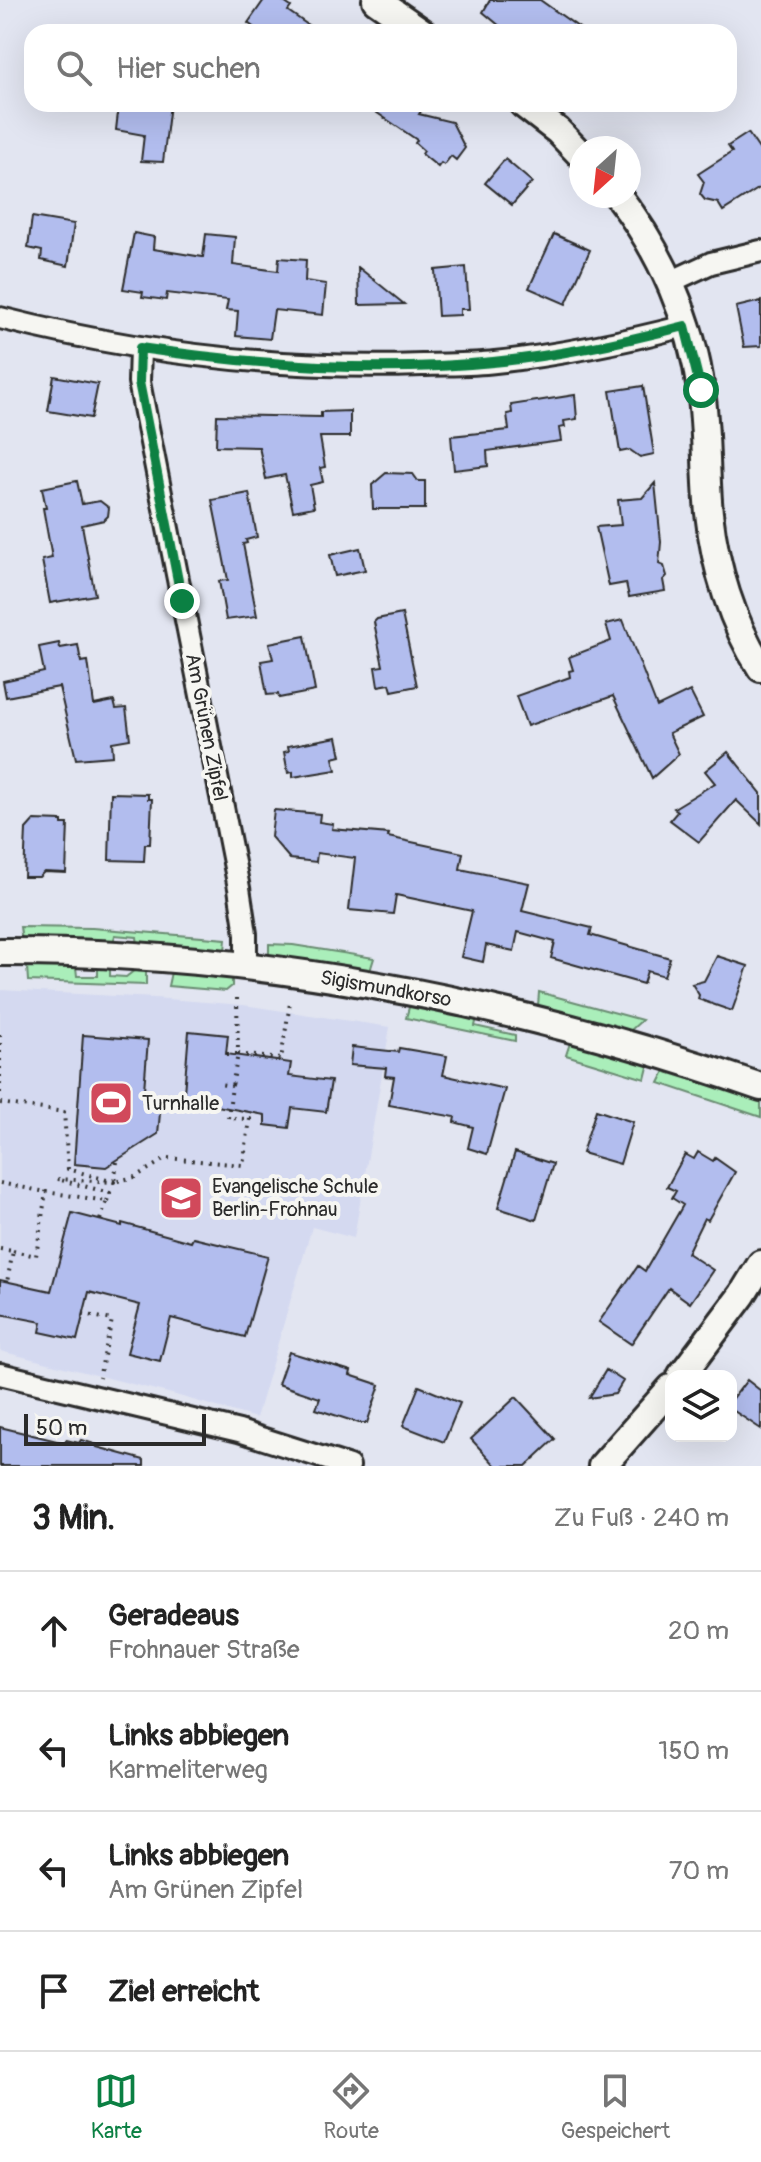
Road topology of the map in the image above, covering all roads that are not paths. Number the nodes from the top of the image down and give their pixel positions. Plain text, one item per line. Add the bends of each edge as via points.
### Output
1 (376, 0) edge
2 (410, 24) edge
3 (533, 112) edge
4 (569, 142) edge
5 (627, 208) edge
6 (761, 251) edge
7 (670, 282) junction
8 (0, 318) edge
9 (685, 326) junction
10 (140, 348) junction
11 (761, 668) edge
12 (0, 952) edge
13 (246, 966) junction
14 (761, 1087) edge
15 (761, 1264) edge
16 (686, 1370) edge
17 (0, 1374) edge
18 (665, 1395) edge
19 (349, 1466) edge
20 (602, 1466) edge

1 - 2 street
3 - 4 street
5 - 7 street
6 - 7 street via 711,263
7 - 9 street
8 - 10 street
9 - 10 street via 612,344 493,362 336,367
9 - 11 street via 701,390 709,513 719,569 734,615
10 - 13 street, Am Grünen Zipfel via 139,382 239,888
12 - 13 street, Sigismundkorso
13 - 14 street, Sigismundkorso via 377,984 535,1017
15 - 16 street
17 - 19 street via 239,1431
18 - 20 street

